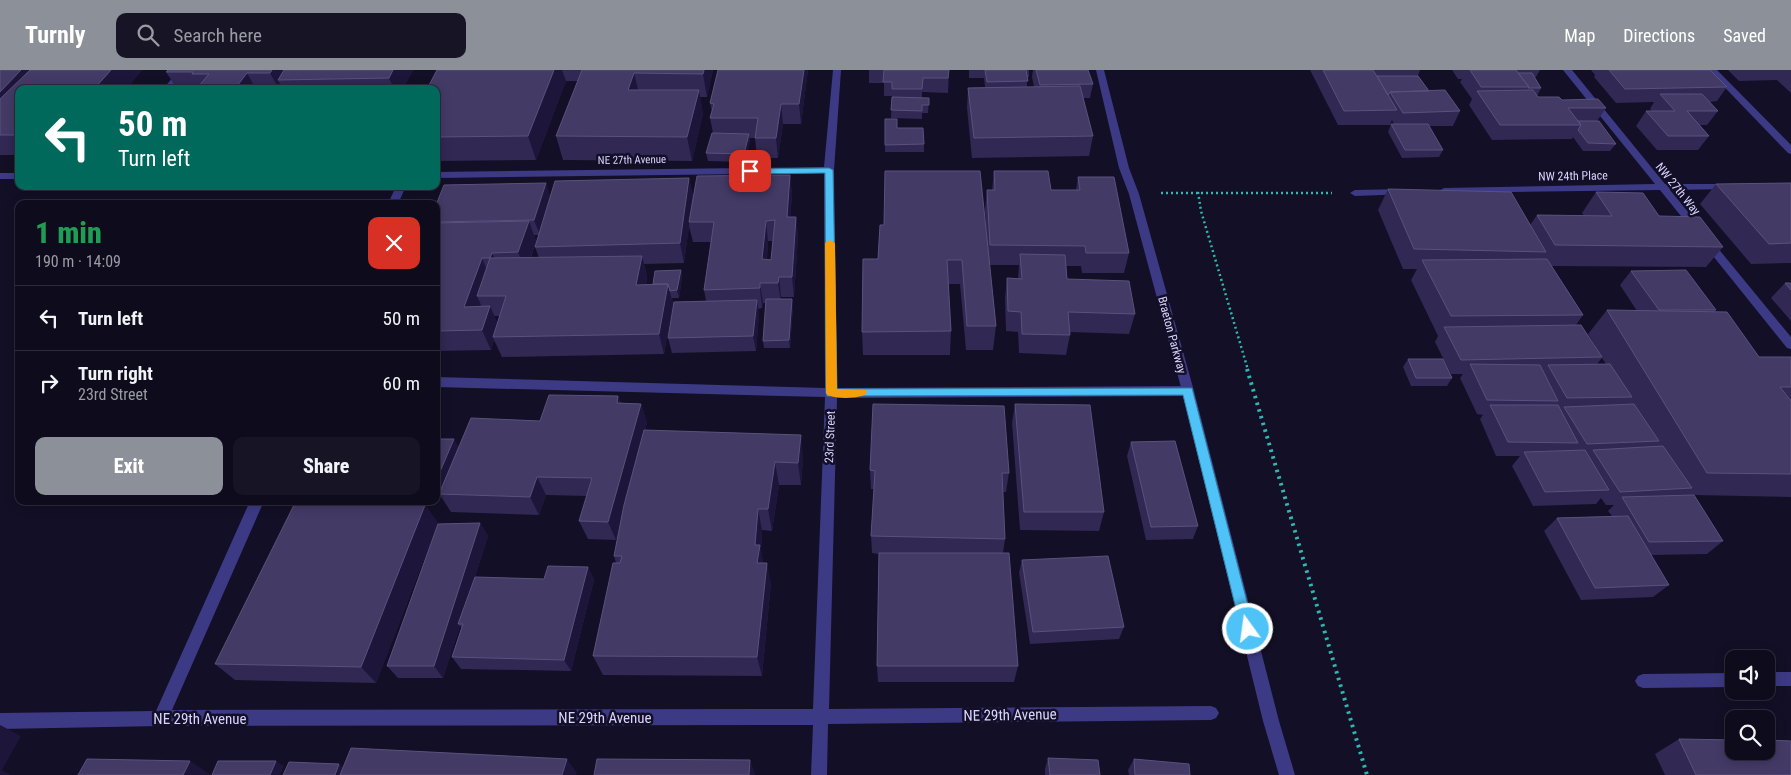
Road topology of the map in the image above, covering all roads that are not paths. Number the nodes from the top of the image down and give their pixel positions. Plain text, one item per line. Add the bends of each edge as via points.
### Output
1 (184, 70) edge
2 (837, 70) edge
3 (1100, 70) edge
4 (1567, 70) edge
5 (1712, 70) edge
6 (171, 85) edge
7 (1791, 151) edge
8 (829, 170) junction
9 (440, 175) edge
10 (0, 176) edge
11 (15, 176) edge
12 (1744, 186) edge
13 (1661, 187) junction
14 (1415, 192) edge
15 (1435, 192) edge
16 (1355, 193) road end
17 (1791, 345) edge
18 (440, 382) edge
19 (1188, 391) junction
20 (831, 393) junction
21 (255, 505) edge
22 (1775, 679) edge
23 (1791, 679) edge
24 (1643, 680) dead end
25 (1725, 680) edge
26 (1211, 713) dead end
27 (161, 718) junction
28 (821, 718) junction
29 (0, 721) edge
30 (818, 775) edge
31 (1287, 775) edge

1 - 6 street
2 - 8 street, 23rd Street
3 - 19 street, Braeton Parkway via 1124,168
4 - 13 street, NW 27th Way
5 - 7 street
8 - 9 street, NE 27th Avenue
8 - 20 street, 23rd Street
10 - 11 street
12 - 13 street, NW 24th Place
13 - 15 street, NW 24th Place
13 - 17 street, NW 27th Way
14 - 16 street
18 - 20 street
19 - 20 street
19 - 31 street, Braeton Parkway
20 - 28 street, 23rd Street
21 - 27 street
22 - 23 street
24 - 25 street
26 - 28 street, NE 29th Avenue
27 - 28 street, NE 29th Avenue
27 - 29 street, NE 29th Avenue
28 - 30 street, 23rd Street

